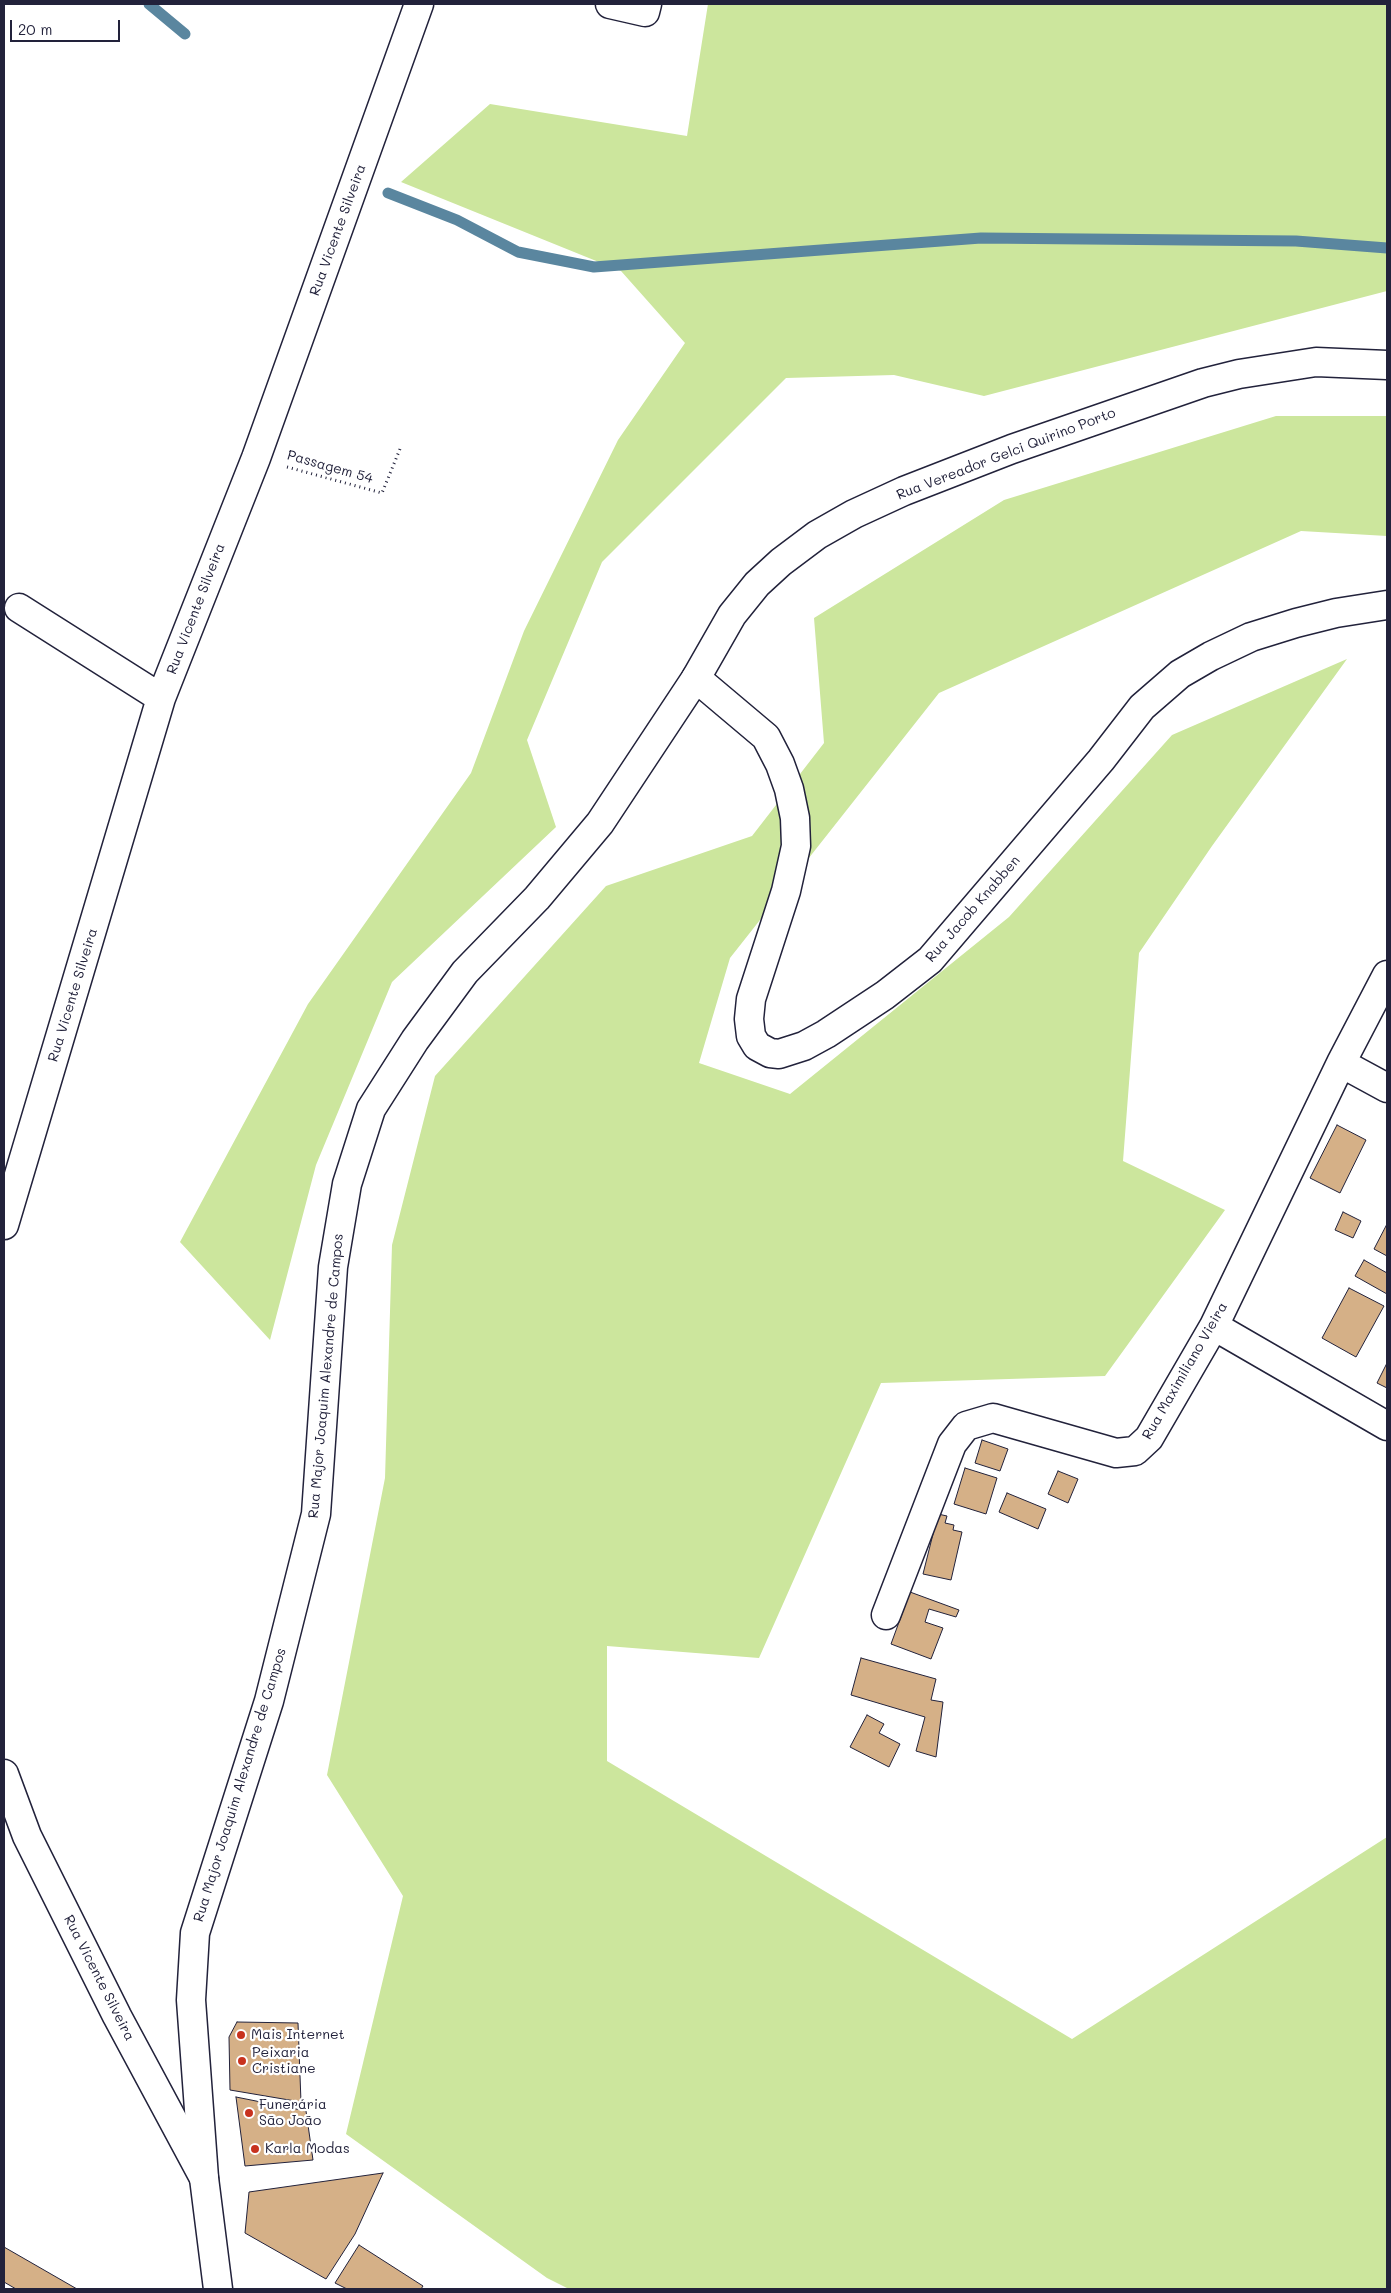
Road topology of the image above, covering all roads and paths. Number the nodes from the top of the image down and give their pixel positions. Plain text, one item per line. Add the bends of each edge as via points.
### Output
1 (419, 4) edge
2 (610, 4) edge
3 (647, 4) edge
4 (1387, 365) edge
5 (400, 449) dead end
6 (256, 458) junction
7 (1387, 605) edge
8 (19, 608) dead end
9 (696, 678) junction
10 (161, 698) junction
11 (1387, 975) edge
12 (1341, 1063) junction
13 (1387, 1088) edge
14 (4, 1225) edge
15 (1214, 1326) junction
16 (1387, 1426) edge
17 (886, 1615) dead end
18 (4, 1774) edge
19 (204, 2178) junction
20 (218, 2289) edge

1 - 6 street, Rua Vicente Silveira
2 - 3 street via 645,12
4 - 9 street, Rua Vereador Gelci Quirino Porto via 1316,362 1203,383 1012,449 854,514 781,562 757,584 732,615
5 - 6 path, Passagem 54 via 382,493
6 - 10 street, Rua Vicente Silveira
7 - 9 street, Rua Jacob Knabben via 1336,613 1260,634 1180,674 1142,707 1101,760 930,960 826,1034 779,1054 757,1046 751,1036 749,1019 796,846 789,789 766,737
8 - 10 street
9 - 19 street, Rua Major Joaquim Alexandre de Campos via 600,823 537,898 465,972 416,1040 368,1118 347,1184 333,1267 316,1514 269,1701 195,1933 191,2000
10 - 14 street, Rua Vicente Silveira
11 - 12 street, Rua Maximiliano Vieira
12 - 13 street
12 - 15 street, Rua Maximiliano Vieira
15 - 16 street
15 - 17 street, Rua Maximiliano Vieira via 1149,1438 1135,1451 1116,1453 993,1418 966,1426 952,1444
18 - 19 street, Rua Vicente Silveira via 31,1845 117,2016
19 - 20 street, Rua Major Joaquim Alexandre de Campos

